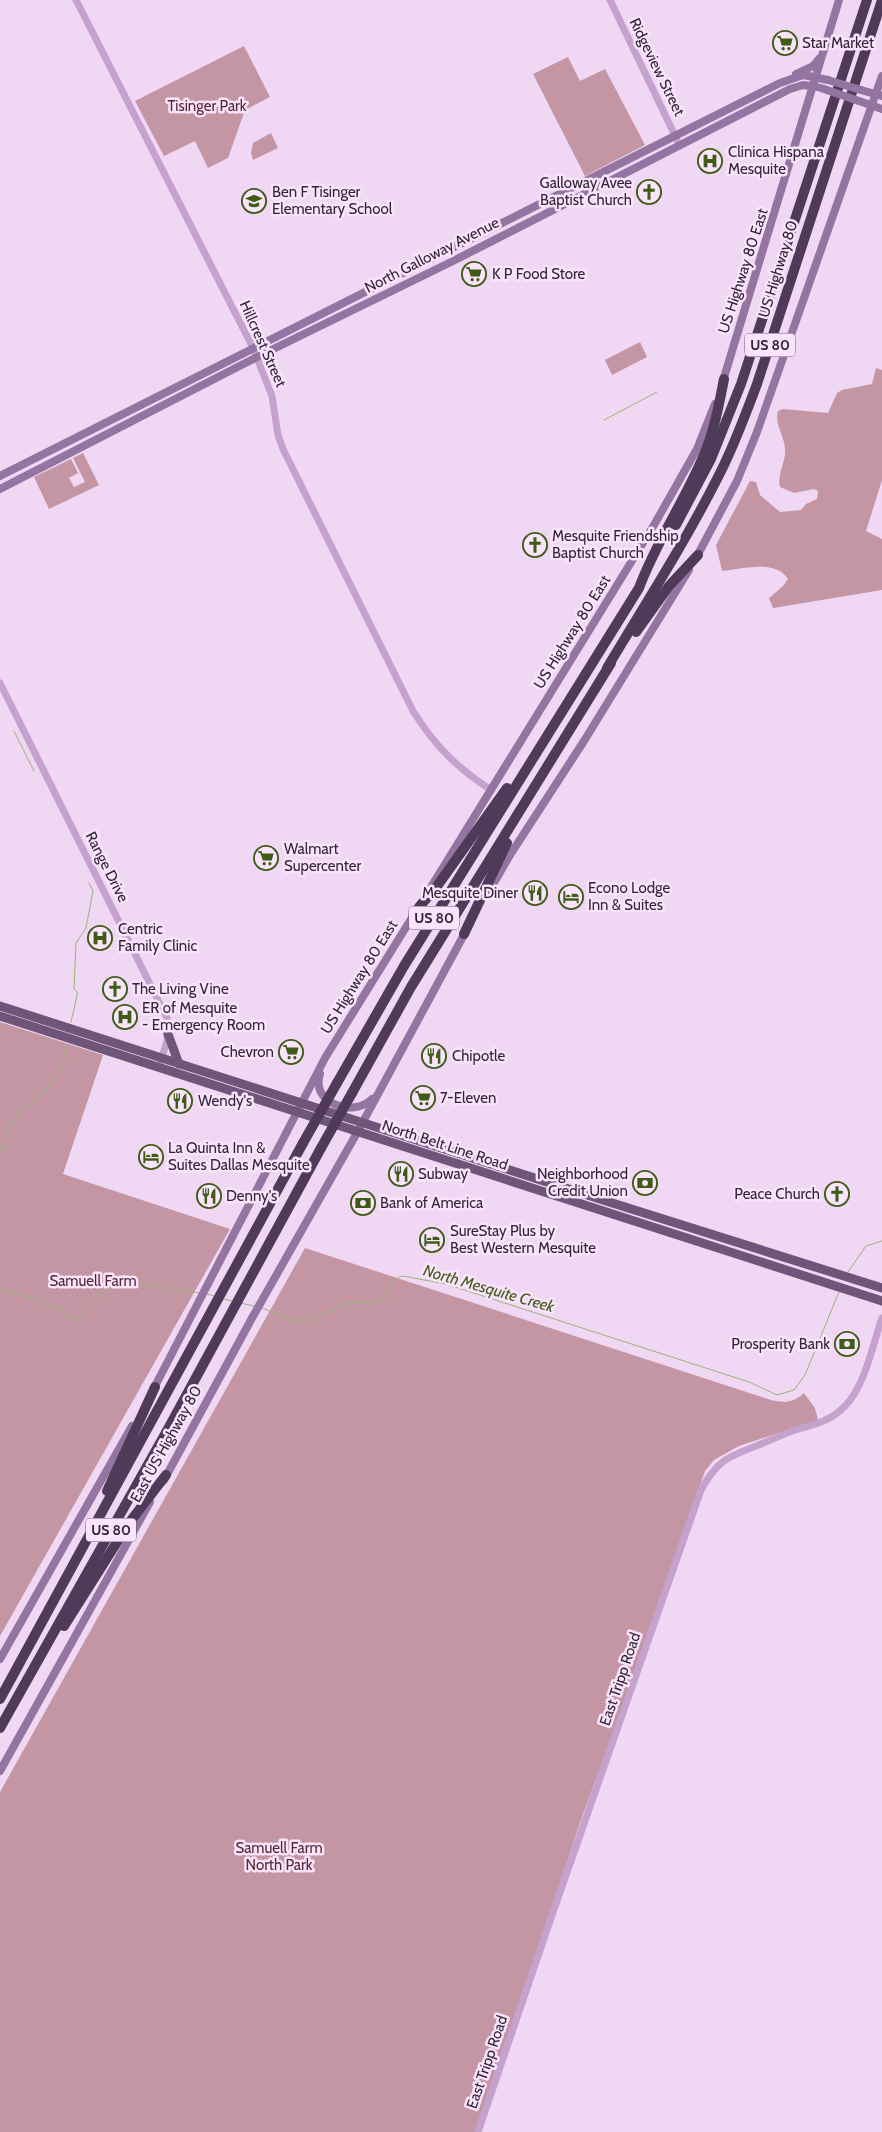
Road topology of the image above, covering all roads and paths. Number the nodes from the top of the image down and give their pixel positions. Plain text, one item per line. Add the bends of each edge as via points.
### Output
1 (76, 0) edge
2 (610, 0) edge
3 (839, 0) edge
4 (867, 0) edge
5 (882, 0) edge
6 (821, 57) junction
7 (816, 76) junction
8 (882, 76) edge
9 (783, 82) junction
10 (813, 86) junction
11 (792, 88) junction
12 (879, 95) edge
13 (872, 106) junction
14 (807, 107) junction
15 (882, 109) edge
16 (746, 112) junction
17 (676, 137) junction
18 (680, 146) junction
19 (318, 316) junction
20 (322, 324) junction
21 (253, 348) junction
22 (257, 357) junction
23 (724, 379) junction
24 (0, 476) edge
25 (0, 488) edge
26 (698, 555) junction
27 (639, 588) junction
28 (607, 668) junction
29 (0, 683) edge
30 (535, 755) junction
31 (491, 790) junction
32 (521, 810) junction
33 (419, 907) junction
34 (464, 934) junction
35 (0, 1006) edge
36 (0, 1016) edge
37 (168, 1034) junction
38 (325, 1058) junction
39 (160, 1063) junction
40 (179, 1064) junction
41 (225, 1083) junction
42 (376, 1094) junction
43 (298, 1107) junction
44 (360, 1127) junction
45 (530, 1177) junction
46 (527, 1186) junction
47 (606, 1201) junction
48 (601, 1211) junction
49 (882, 1288) edge
50 (882, 1301) edge
51 (882, 1318) edge
52 (155, 1387) junction
53 (166, 1475) junction
54 (45, 1618) junction
55 (0, 1659) edge
56 (0, 1700) edge
57 (0, 1729) edge
58 (0, 1771) edge
59 (478, 2132) edge

1 - 21 street, Hillcrest Street
2 - 17 street, Ridgeview Street
3 - 6 main road, US Highway 80 East
4 - 27 highway, US Highway 80 / US 80 via 731,410 690,500
5 - 28 highway, US Highway 80 / US 80 via 757,384 738,433 693,524
6 - 7 main road, US Highway 80 East
6 - 9 main road via 813,66
7 - 9 main road, North Galloway Avenue via 803,74
7 - 10 main road, US Highway 80 East
7 - 12 main road, North Galloway Avenue, bridge
8 - 12 main road
9 - 16 main road via 776,91
9 - 17 main road, North Galloway Avenue
10 - 11 main road, North Galloway Avenue
10 - 13 main road, North Galloway Avenue, bridge
10 - 14 main road, US Highway 80 East
11 - 14 main road via 806,96
11 - 16 main road, North Galloway Avenue
12 - 13 main road
13 - 15 main road, North Galloway Avenue
13 - 26 main road via 757,432 737,481
14 - 23 main road, US Highway 80 East
16 - 18 main road, North Galloway Avenue
17 - 18 street, Ridgeview Street
17 - 19 main road, North Galloway Avenue
18 - 20 main road, North Galloway Avenue
19 - 20 main road
19 - 21 main road, North Galloway Avenue
20 - 22 main road, North Galloway Avenue
21 - 22 street, Hillcrest Street
21 - 24 main road, North Galloway Avenue
22 - 25 main road, North Galloway Avenue
22 - 31 street, Hillcrest Street via 272,396 283,449 413,711 441,750 465,773
23 - 27 highway via 704,455 648,562
23 - 31 main road, US Highway 80 East via 679,482
26 - 28 highway
26 - 34 main road
27 - 30 highway, US 80
28 - 32 highway, US 80
29 - 37 street, Range Drive via 150,982 167,1018
30 - 33 highway via 520,769
30 - 54 highway, US 80, bridge via 395,982 337,1083
31 - 33 main road, US Highway 80 East
32 - 34 highway
32 - 57 highway, US 80, bridge via 410,987
33 - 38 main road, US Highway 80 East
34 - 42 main road
35 - 39 main road, North Belt Line Road
36 - 39 main road, North Belt Line Road
37 - 39 street, Range Drive
37 - 40 main road
38 - 42 main road via 317,1086 323,1097 351,1108 362,1106
38 - 43 main road, US Highway 80 East
39 - 40 main road, North Belt Line Road
39 - 41 main road, North Belt Line Road
40 - 41 main road, North Belt Line Road
41 - 43 main road, North Belt Line Road
42 - 44 main road
43 - 44 main road, North Belt Line Road
43 - 52 main road
44 - 45 main road, North Belt Line Road
44 - 46 main road, North Belt Line Road
44 - 53 main road, East US Highway 80
45 - 46 main road
45 - 47 main road, North Belt Line Road
46 - 48 main road, North Belt Line Road
47 - 48 main road
47 - 49 main road, North Belt Line Road
48 - 50 main road, North Belt Line Road
51 - 59 street, East Tripp Road via 861,1381 846,1405 827,1421 779,1435 727,1458 710,1473 701,1490
52 - 54 highway
52 - 55 main road
53 - 57 highway via 129,1523
53 - 58 main road, East US Highway 80
54 - 56 highway, US 80

